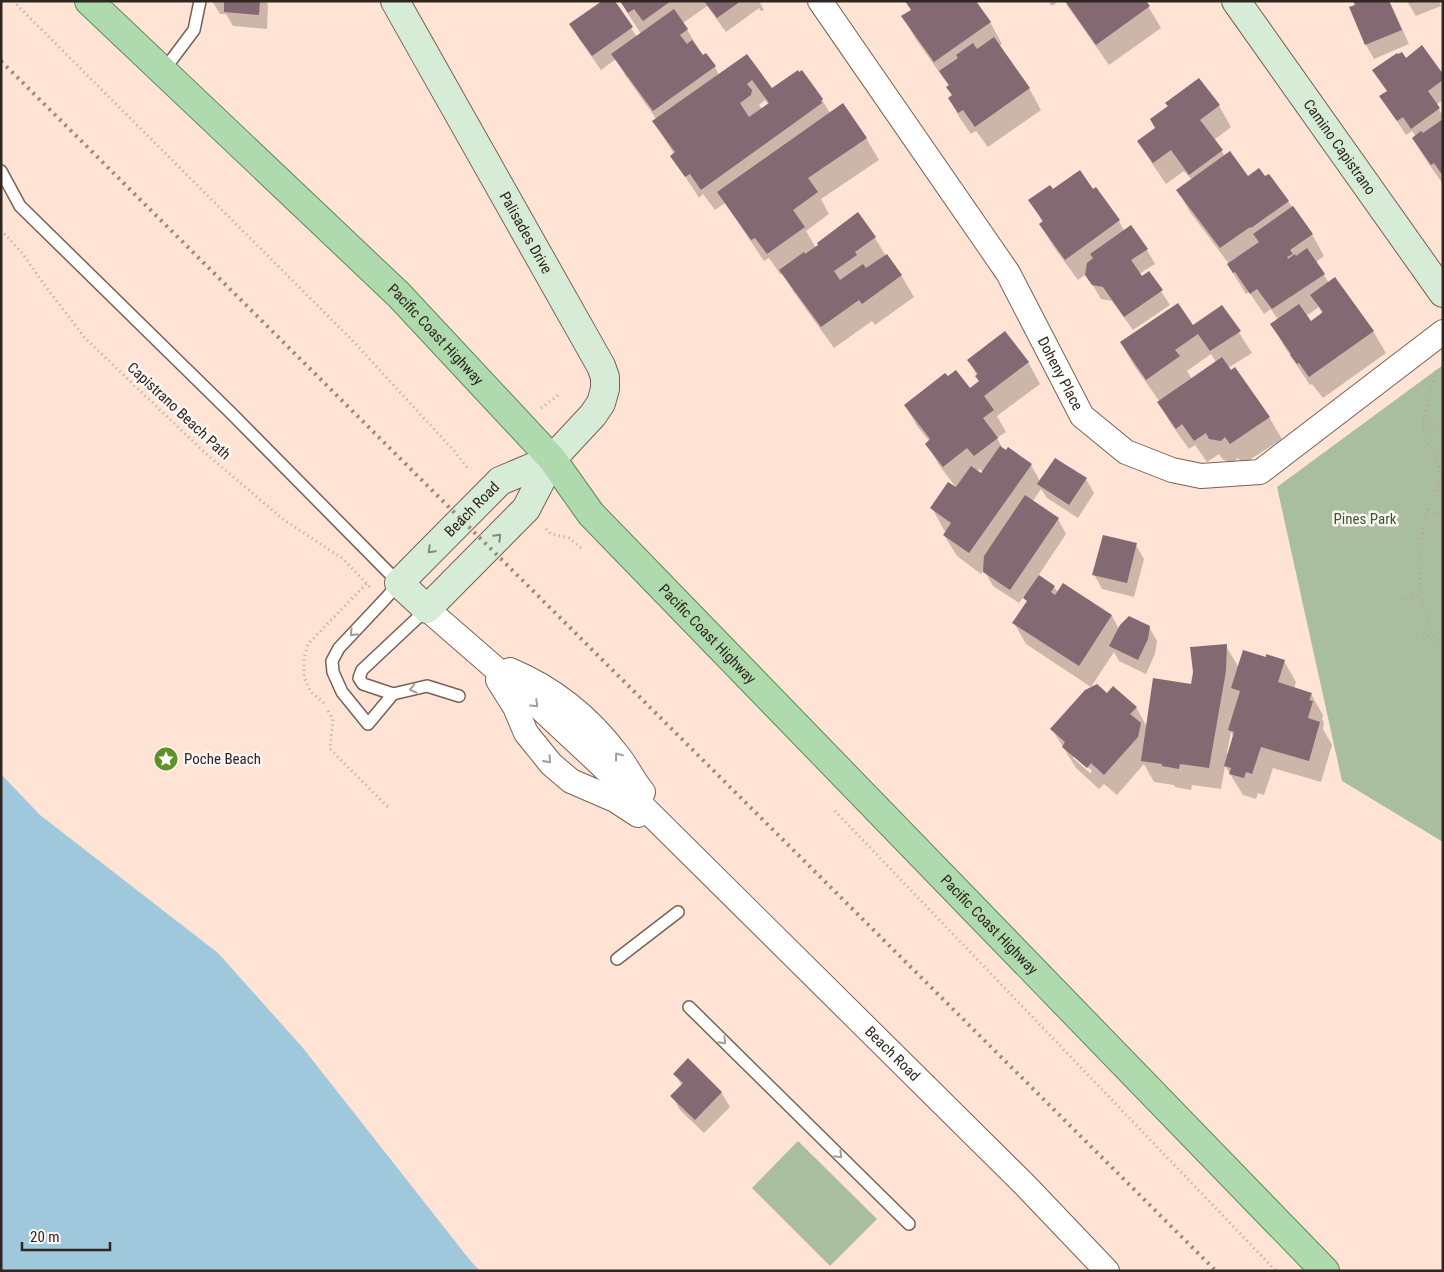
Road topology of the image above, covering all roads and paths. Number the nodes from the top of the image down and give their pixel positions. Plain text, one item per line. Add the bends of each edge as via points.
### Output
1 (13, 1) edge
2 (89, 1) edge
3 (200, 1) edge
4 (395, 1) edge
5 (820, 1) edge
6 (1236, 1) edge
7 (164, 70) junction
8 (1, 171) edge
9 (1, 230) edge
10 (1443, 293) edge
11 (1443, 332) edge
12 (1438, 364) dead end
13 (1423, 423) junction
14 (1443, 429) edge
15 (552, 459) junction
16 (471, 472) dead end
17 (1428, 511) junction
18 (1443, 516) edge
19 (551, 534) dead end
20 (582, 549) dead end
21 (399, 583) junction
22 (366, 584) dead end
23 (1420, 596) junction
24 (1402, 600) dead end
25 (427, 609) junction
26 (1432, 635) junction
27 (1423, 638) dead end
28 (1443, 649) edge
29 (485, 660) junction
30 (393, 694) junction
31 (459, 696) dead end
32 (829, 804) dead end
33 (675, 839) junction
34 (678, 912) dead end
35 (617, 959) dead end
36 (689, 1007) dead end
37 (909, 1224) dead end
38 (1107, 1271) edge
39 (1276, 1271) edge
40 (1325, 1271) edge

1 - 16 path via 352,340
2 - 7 main road, Pacific Coast Highway
3 - 7 lane via 194,30
4 - 15 main road, Palisades Drive via 601,366 606,389 601,403
5 - 11 street, Doheny Place via 1008,273 1082,416 1126,452 1172,470 1201,476 1260,472
6 - 10 main road, Camino Capistrano
7 - 15 main road, Pacific Coast Highway via 399,295
8 - 21 lane via 20,206
9 - 22 path, Capistrano Beach Path via 23,254 85,338 204,452 284,520 342,558
12 - 13 path
13 - 14 path
13 - 17 path via 1423,434 1440,465 1439,483
15 -> 21 main road, Beach Road via 500,481
25 -> 15 main road via 526,509
15 - 40 main road, Pacific Coast Highway via 591,514
17 - 18 path
17 - 23 path via 1420,547
19 - 20 path via 569,538
21 - 25 main road, Beach Road
21 -> 30 lane via 339,648 332,661 342,692 368,724
23 - 24 path
23 - 26 path
25 - 29 street, Beach Road
25 - 30 lane via 362,670 359,678 363,684
26 - 27 path
26 - 28 path
29 - 33 street, Beach Road via 526,695
29 -> 33 street, Beach Road via 510,696 526,733 551,764 570,780 615,800
31 -> 30 lane via 427,686
32 - 39 path
33 - 38 street, Beach Road via 1025,1185
34 - 35 lane
36 -> 37 lane

